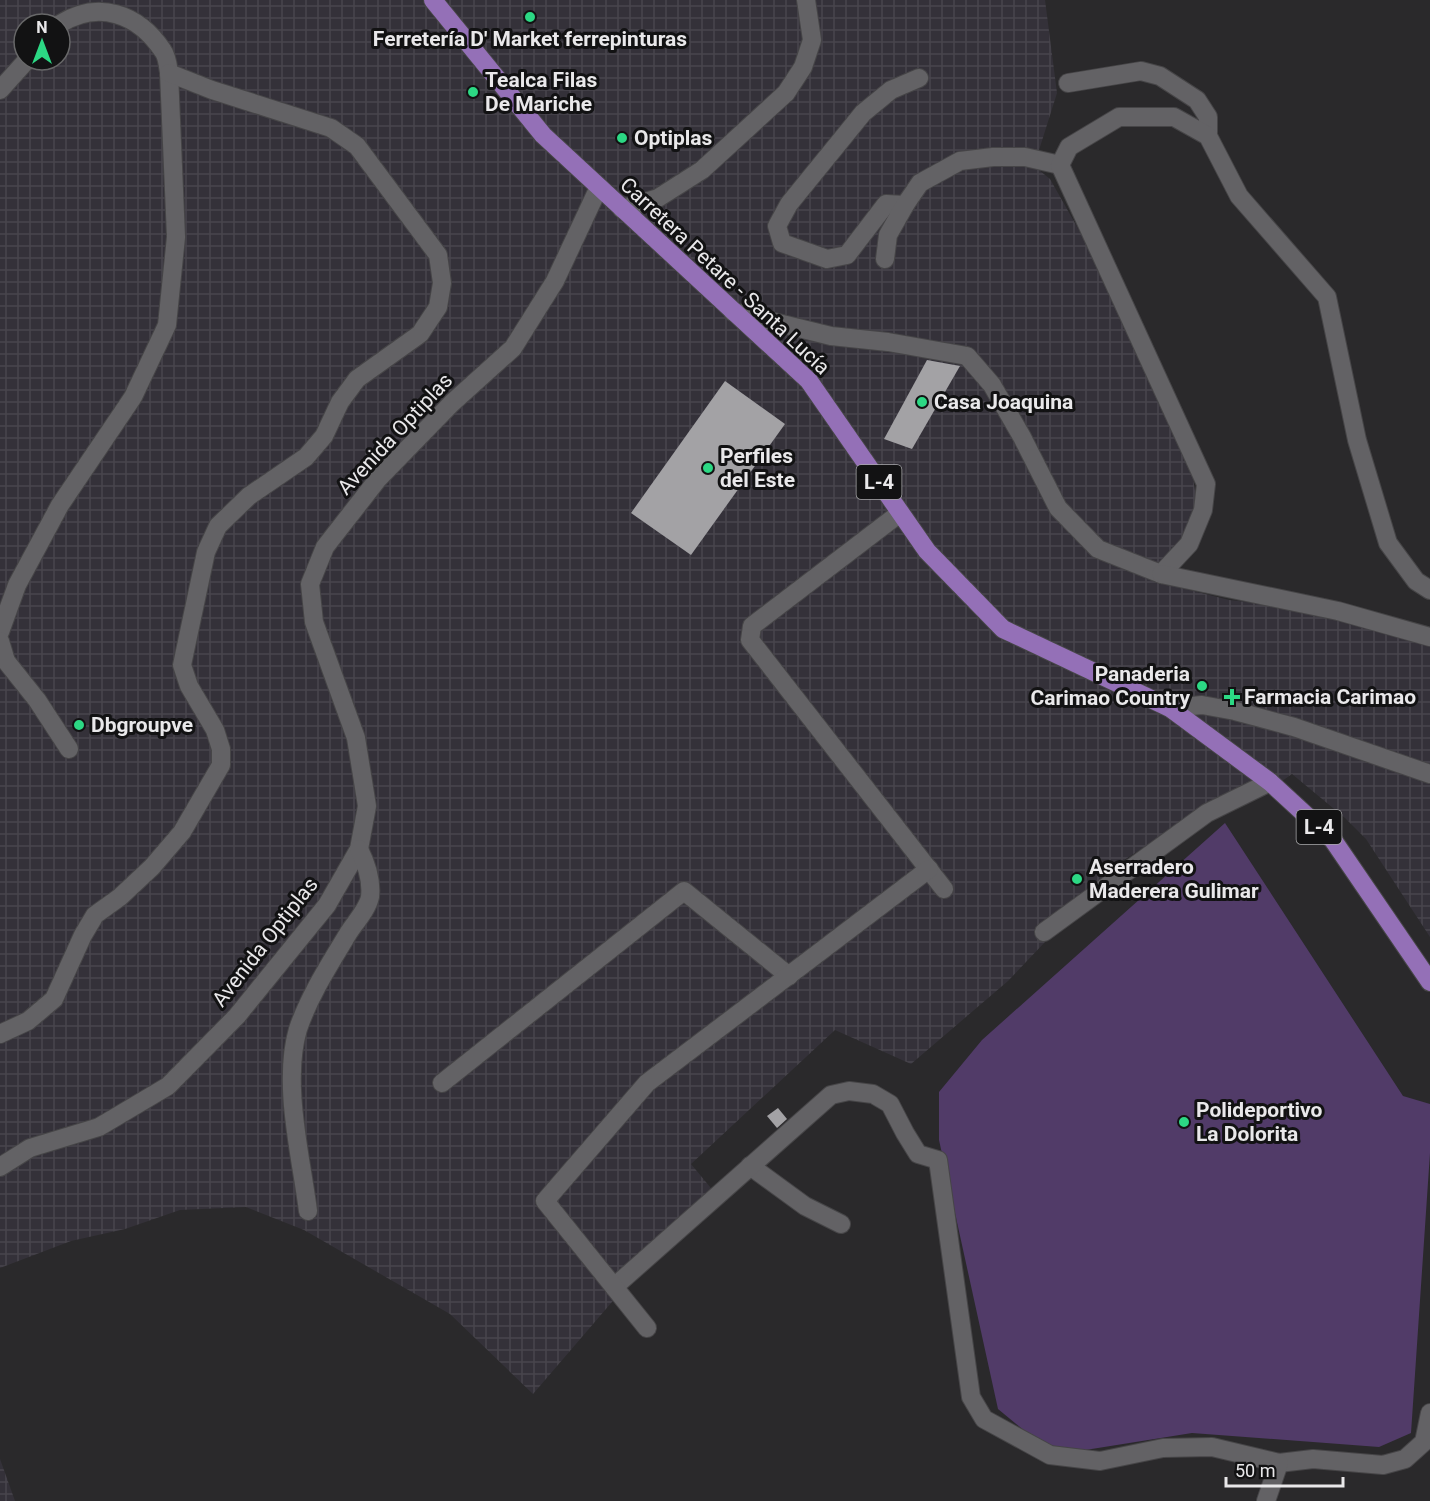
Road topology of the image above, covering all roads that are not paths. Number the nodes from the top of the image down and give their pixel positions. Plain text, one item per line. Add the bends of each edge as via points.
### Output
1 (433, 0) edge
2 (807, 0) edge
3 (72, 14) edge
4 (16, 72) edge
5 (169, 73) junction
6 (919, 78) dead end
7 (1068, 83) dead end
8 (0, 90) edge
9 (1208, 136) junction
10 (1060, 165) junction
11 (599, 187) junction
12 (904, 205) junction
13 (622, 209) junction
14 (885, 259) dead end
15 (733, 312) junction
16 (900, 513) junction
17 (1161, 574) junction
18 (1430, 590) edge
19 (0, 632) edge
20 (1430, 638) edge
21 (0, 641) edge
22 (1170, 708) junction
23 (69, 749) dead end
24 (1430, 774) edge
25 (1270, 782) junction
26 (359, 849) junction
27 (929, 869) junction
28 (944, 889) dead end
29 (1044, 932) dead end
30 (789, 976) junction
31 (1430, 982) edge
32 (0, 1034) edge
33 (442, 1083) dead end
34 (750, 1166) junction
35 (0, 1167) edge
36 (308, 1211) dead end
37 (841, 1224) dead end
38 (614, 1287) junction
39 (647, 1328) dead end
40 (1430, 1413) edge
41 (1279, 1463) junction
42 (1266, 1501) edge

1 - 11 main road, Carretera Petare - Santa Lucía / L-4 via 543,135
2 - 13 street via 812,40 803,67 786,93 702,170 658,198
3 - 5 street via 96,7 115,10 141,27 164,52
4 - 8 street
5 - 19 street via 176,237 167,325 133,397 49,525 17,585
5 - 32 street via 331,128 357,146 438,255 442,283 438,307 420,334 357,380 340,402 324,436 306,457 249,496 218,526 206,552 182,665 189,686 215,730 221,765 182,832 152,867 95,915 54,999 28,1021
6 - 12 street via 891,90 862,113 789,204 777,226 782,243 827,259 847,255 886,204
7 - 9 street via 1141,72 1160,76 1197,100 1208,117
9 - 10 street via 1174,117 1119,117 1069,147
9 - 18 street via 1239,196 1327,297 1357,440 1388,543 1416,581
10 - 12 street via 1025,157 960,161 920,183
10 - 17 street via 1206,484 1203,510 1189,544
11 - 13 main road, Carretera Petare - Santa Lucía / L-4
11 - 26 street, Avenida Optiplas via 555,281 513,348 378,478 325,547 310,584 314,622 356,738 367,806
12 - 14 street via 888,235
13 - 15 main road, Carretera Petare - Santa Lucía / L-4
15 - 16 main road, Carretera Petare - Santa Lucía / L-4 via 808,381
15 - 17 street via 831,336 967,356 992,386 1058,508 1098,549
16 - 22 main road, Carretera Petare - Santa Lucía / L-4 via 927,551 1003,629
16 - 27 street via 752,626 750,640
17 - 20 street via 1338,611
21 - 23 street via 6,661
22 - 24 street via 1202,705 1235,711
22 - 25 main road, Carretera Petare - Santa Lucía / L-4
25 - 29 street via 1207,813
25 - 31 main road, Carretera Petare - Santa Lucía / L-4 via 1333,840
26 - 35 street, Avenida Optiplas via 327,905 237,1016 168,1086 99,1127 30,1148
26 - 36 street via 370,880 370,899 313,992 292,1058 291,1090
27 - 28 street
27 - 30 street
30 - 33 street via 684,891
30 - 38 street via 647,1083 545,1201
34 - 37 street via 805,1206
34 - 38 street
34 - 41 street via 831,1095 849,1091 873,1094 890,1104 918,1154 938,1160 971,1397 984,1419 1050,1455 1100,1461 1163,1448 1212,1447
38 - 39 street
40 - 41 street via 1424,1442 1405,1459 1383,1465 1313,1459
41 - 42 street

